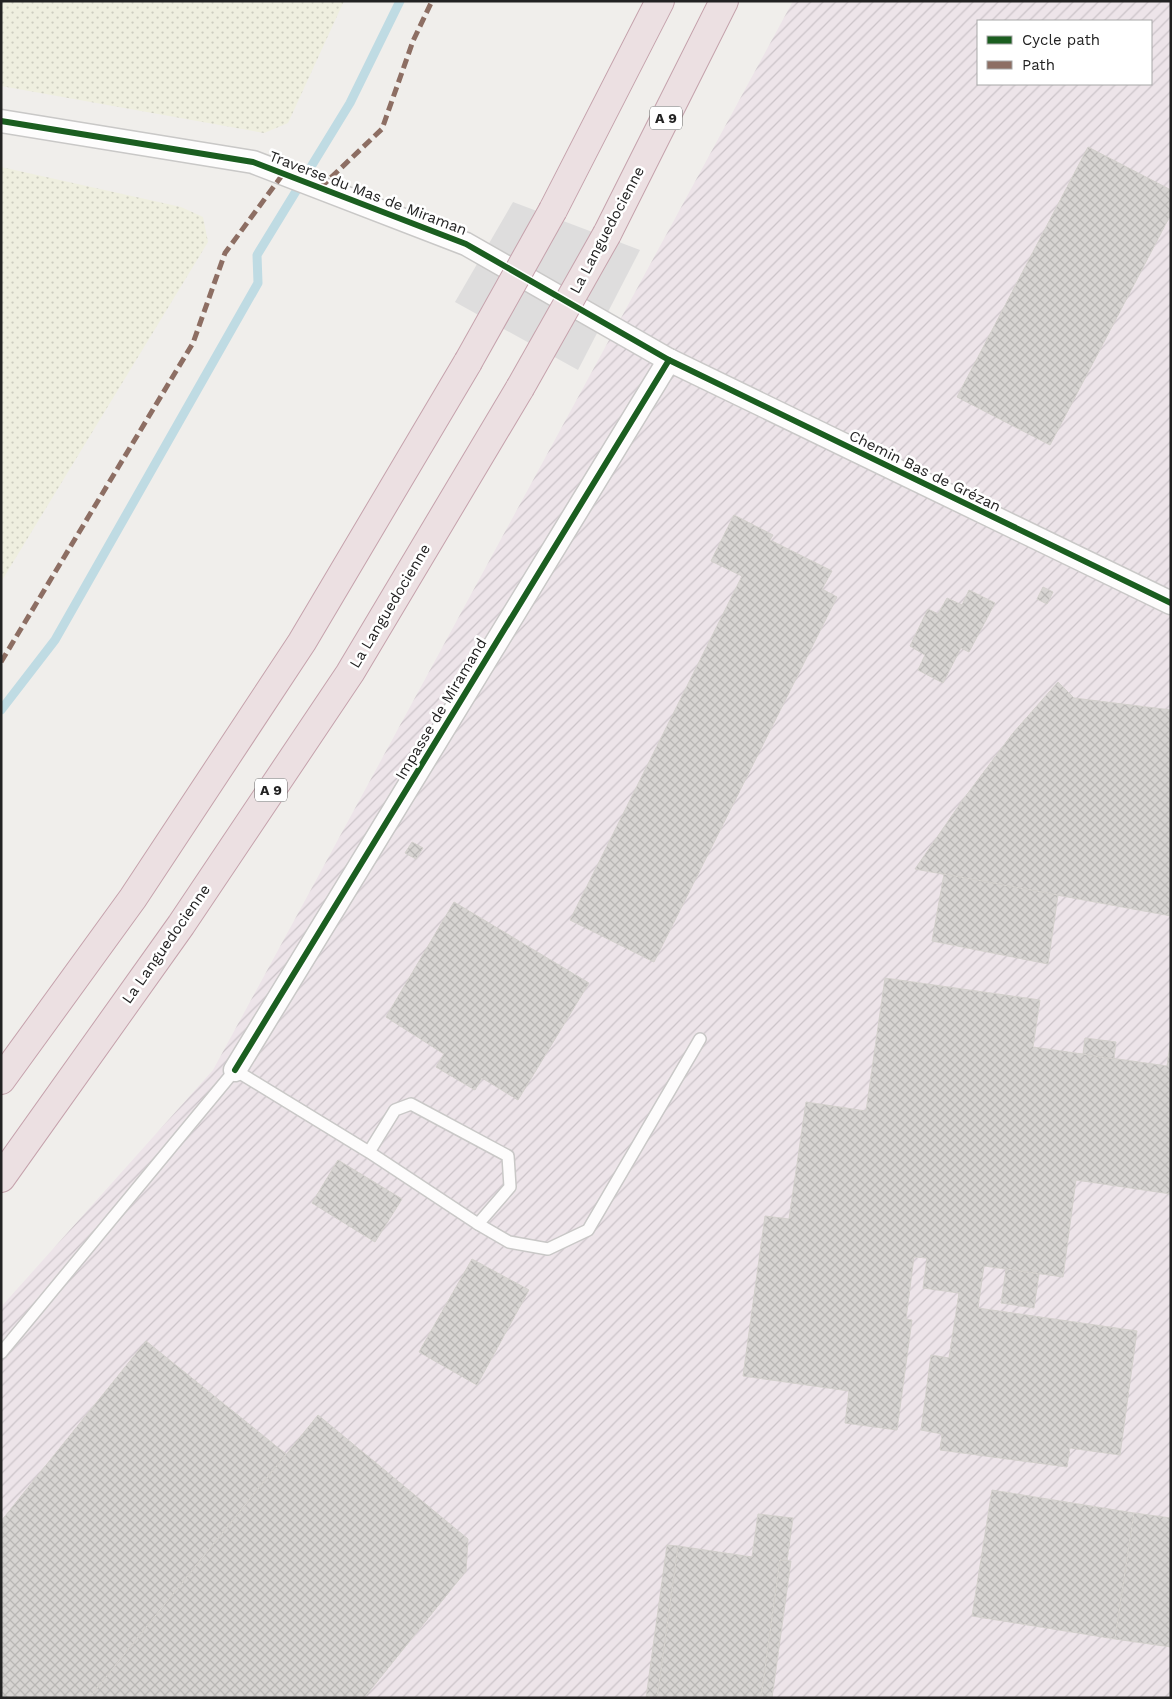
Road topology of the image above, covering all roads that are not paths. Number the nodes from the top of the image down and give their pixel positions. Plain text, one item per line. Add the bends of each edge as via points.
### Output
1 (660, 1) edge
2 (724, 1) edge
3 (1, 121) edge
4 (669, 360) junction
5 (1171, 603) edge
6 (700, 1039) dead end
7 (235, 1070) junction
8 (1, 1080) edge
9 (370, 1152) junction
10 (1, 1178) edge
11 (478, 1224) junction
12 (1, 1353) edge

1 - 8 highway, bridge via 553,210 468,362 302,642 133,898
2 - 10 highway, La Languedocienne / A 9, bridge via 607,234 520,388 350,673 181,925
3 - 4 street, Traverse du Mas de Miraman via 253,162 466,244
4 - 5 street, Chemin Bas de Grézan
4 - 7 street, Impasse de Miramand
6 - 11 lane via 588,1230 548,1249 509,1242
7 - 9 lane
7 - 12 lane
9 - 11 lane
9 - 11 lane via 395,1110 411,1104 508,1156 510,1187

